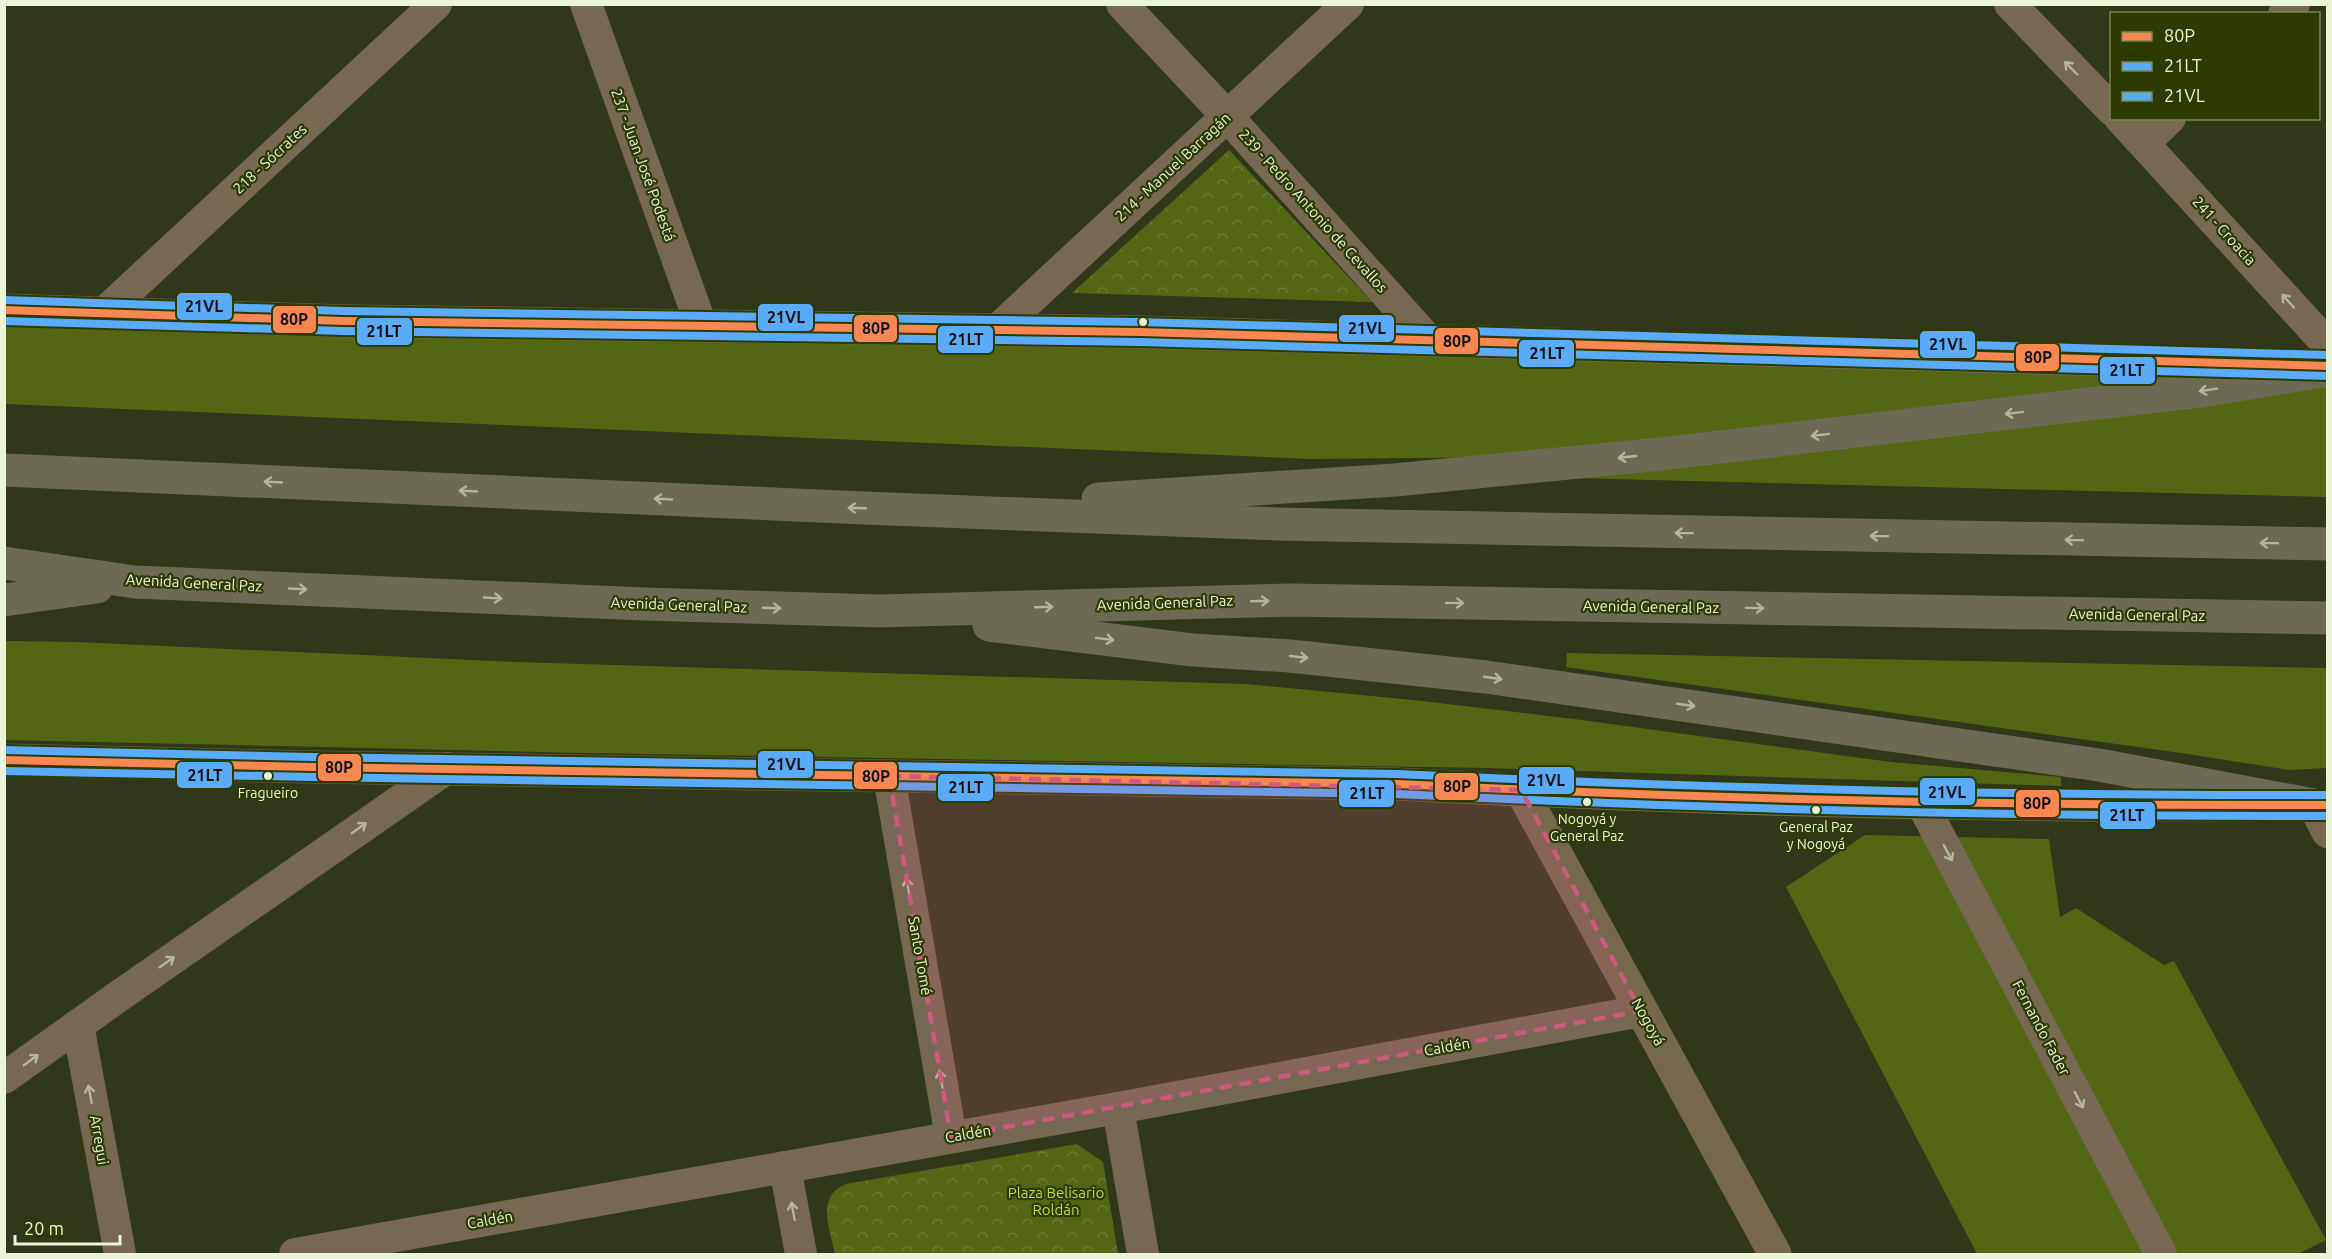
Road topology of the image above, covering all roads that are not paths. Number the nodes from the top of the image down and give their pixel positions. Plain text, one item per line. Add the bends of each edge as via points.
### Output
1 (436, 4) edge
2 (586, 4) edge
3 (1122, 4) edge
4 (1348, 4) edge
5 (2010, 4) edge
6 (2110, 108) edge
7 (1227, 116) junction
8 (2122, 120) edge
9 (2168, 120) edge
10 (2144, 143) junction
11 (4, 310) edge
12 (104, 313) junction
13 (701, 325) junction
14 (998, 330) junction
15 (1428, 340) junction
16 (2328, 345) edge
17 (2328, 368) edge
18 (4, 470) edge
19 (916, 510) junction
20 (2328, 544) edge
21 (4, 562) edge
22 (135, 582) junction
23 (4, 600) edge
24 (880, 611) junction
25 (2328, 618) edge
26 (4, 759) edge
27 (447, 768) junction
28 (889, 776) junction
29 (1521, 790) junction
30 (1921, 802) junction
31 (2323, 814) edge
32 (1641, 1011) junction
33 (78, 1025) junction
34 (4, 1078) edge
35 (1119, 1108) junction
36 (951, 1137) junction
37 (785, 1167) junction
38 (120, 1254) edge
39 (295, 1254) edge
40 (801, 1254) edge
41 (1143, 1254) edge
42 (1775, 1254) edge
43 (2161, 1254) edge

1 - 12 street, 218 - Sócrates
2 - 13 street, 237 - Juan José Podestá
3 - 7 street, 239 - Pedro Antonio de Cevallos
4 - 7 street, 214 - Manuel Barragán
6 -> 5 street
7 - 14 street, 214 - Manuel Barragán
7 - 15 street, 239 - Pedro Antonio de Cevallos
8 - 10 street, 241 - Croacia
9 - 10 street
16 -> 10 street, 241 - Croacia
11 - 12 street
12 - 13 street via 344,321
13 - 14 street
14 - 15 street
15 - 17 street
17 -> 19 highway via 2201,391 1648,455 1395,480
19 -> 18 highway
20 -> 19 highway via 1277,524
21 - 22 highway, Avenida General Paz
22 - 23 highway
22 -> 24 highway, Avenida General Paz
24 -> 25 highway, Avenida General Paz via 1291,600
24 -> 31 highway via 1194,650 1486,677 2099,765
26 - 27 street
27 - 28 street
33 -> 27 street
28 - 29 street
36 -> 28 street, Santo Tomé
29 - 30 street
29 - 32 street, Nogoyá
30 - 31 street
30 -> 43 street, Fernando Fader
32 - 35 street, Caldén
32 - 42 street, Nogoyá
34 -> 33 street
38 -> 33 street, Arregui
35 - 36 street, Caldén
35 - 41 street
36 - 37 street, Caldén
37 - 39 street, Caldén
40 -> 37 street

